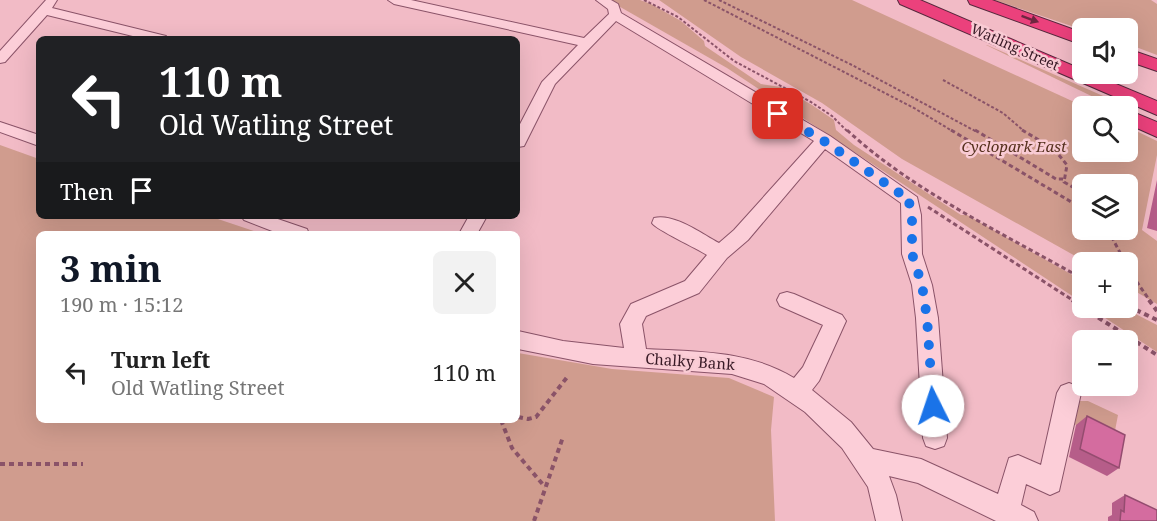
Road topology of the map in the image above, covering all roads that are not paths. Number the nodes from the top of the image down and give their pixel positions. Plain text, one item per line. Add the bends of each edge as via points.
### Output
1 (53, 0) edge
2 (394, 0) edge
3 (602, 0) edge
4 (885, 0) edge
5 (906, 0) edge
6 (942, 0) edge
7 (976, 0) edge
8 (43, 10) junction
9 (615, 15) junction
10 (1072, 35) edge
11 (149, 36) edge
12 (587, 43) junction
13 (1072, 54) edge
14 (1138, 58) edge
15 (0, 59) edge
16 (1157, 65) edge
17 (1138, 82) edge
18 (1157, 90) edge
19 (1087, 96) edge
20 (1157, 109) edge
21 (1138, 121) edge
22 (0, 127) edge
23 (1157, 130) edge
24 (520, 135) edge
25 (36, 140) edge
26 (824, 141) junction
27 (258, 219) edge
28 (662, 222) dead end
29 (292, 231) edge
30 (720, 253) junction
31 (787, 300) dead end
32 (520, 340) edge
33 (636, 358) junction
34 (796, 392) junction
35 (1069, 393) dead end
36 (935, 438) dead end
37 (867, 459) junction
38 (1015, 508) edge
39 (889, 521) edge

1 - 8 street
2 - 12 street
3 - 9 street via 614,7
4 - 19 highway
5 - 20 highway, Watling Street
6 - 13 highway, Watling Street
7 -> 10 highway
8 - 11 street
8 - 15 street
9 - 12 street
9 - 26 street
12 - 24 street via 549,82
14 - 16 highway
17 - 18 highway
21 - 23 highway
22 - 25 street
26 - 30 street via 747,229
26 - 36 street via 911,201 912,249 927,318
27 - 29 street
28 - 30 street
30 - 33 street via 689,289 636,312 631,324
31 - 34 street via 834,321 812,371
32 - 33 street, Chalky Bank via 588,355
33 - 34 street, Chalky Bank via 740,366 763,373
34 - 37 street, Chalky Bank via 828,417
35 - 38 street via 1050,482 1018,467
37 - 38 street via 921,471
37 - 39 street, Chalky Bank via 884,495

